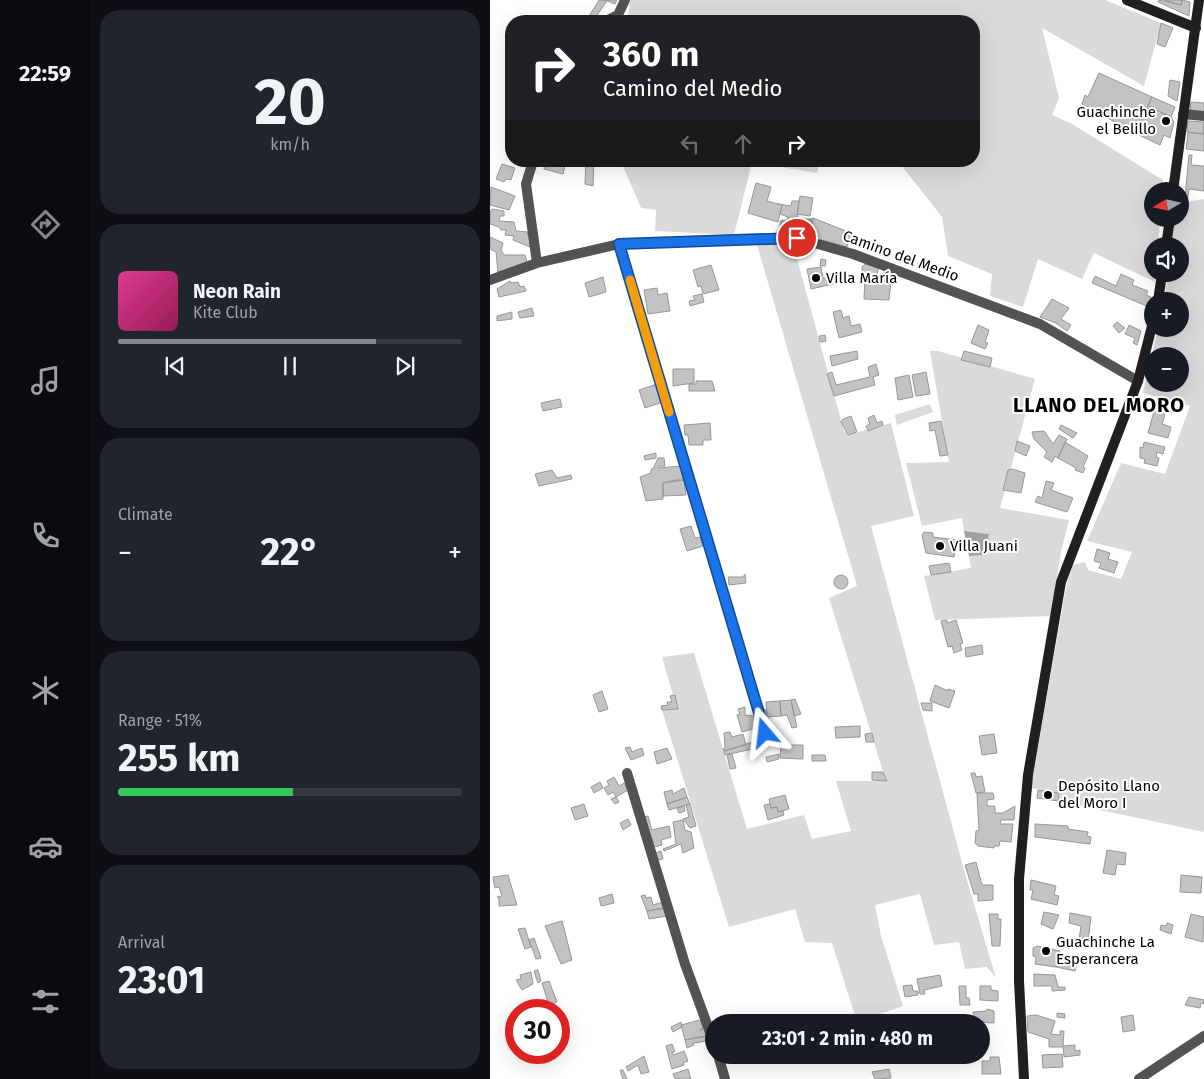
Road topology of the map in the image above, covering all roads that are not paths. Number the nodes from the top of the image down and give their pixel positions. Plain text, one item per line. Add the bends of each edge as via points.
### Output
1 (626, 0) edge
2 (1127, 0) edge
3 (1199, 0) edge
4 (618, 15) edge
5 (1201, 15) edge
6 (1196, 28) junction
7 (1183, 114) junction
8 (1204, 116) edge
9 (531, 167) edge
10 (1174, 182) edge
11 (619, 244) junction
12 (537, 263) junction
13 (490, 280) edge
14 (1149, 337) edge
15 (1138, 381) junction
16 (765, 733) dead end
17 (627, 773) dead end
18 (705, 1018) edge
19 (1204, 1036) edge
20 (721, 1064) edge
21 (725, 1079) edge
22 (1024, 1079) edge
23 (1139, 1079) edge

1 - 4 street
2 - 6 main road
3 - 5 main road
5 - 6 main road
6 - 7 main road
7 - 8 street
7 - 10 main road
9 - 12 street via 526,184
11 - 12 street, Camino del Medio
11 - 15 street, Camino del Medio via 807,239 1040,324
11 - 16 street
12 - 13 street, Camino del Medio
14 - 15 main road
15 - 22 main road via 1062,582 1028,775 1019,879 1019,981
17 - 18 street via 685,964
19 - 23 street
20 - 21 street

